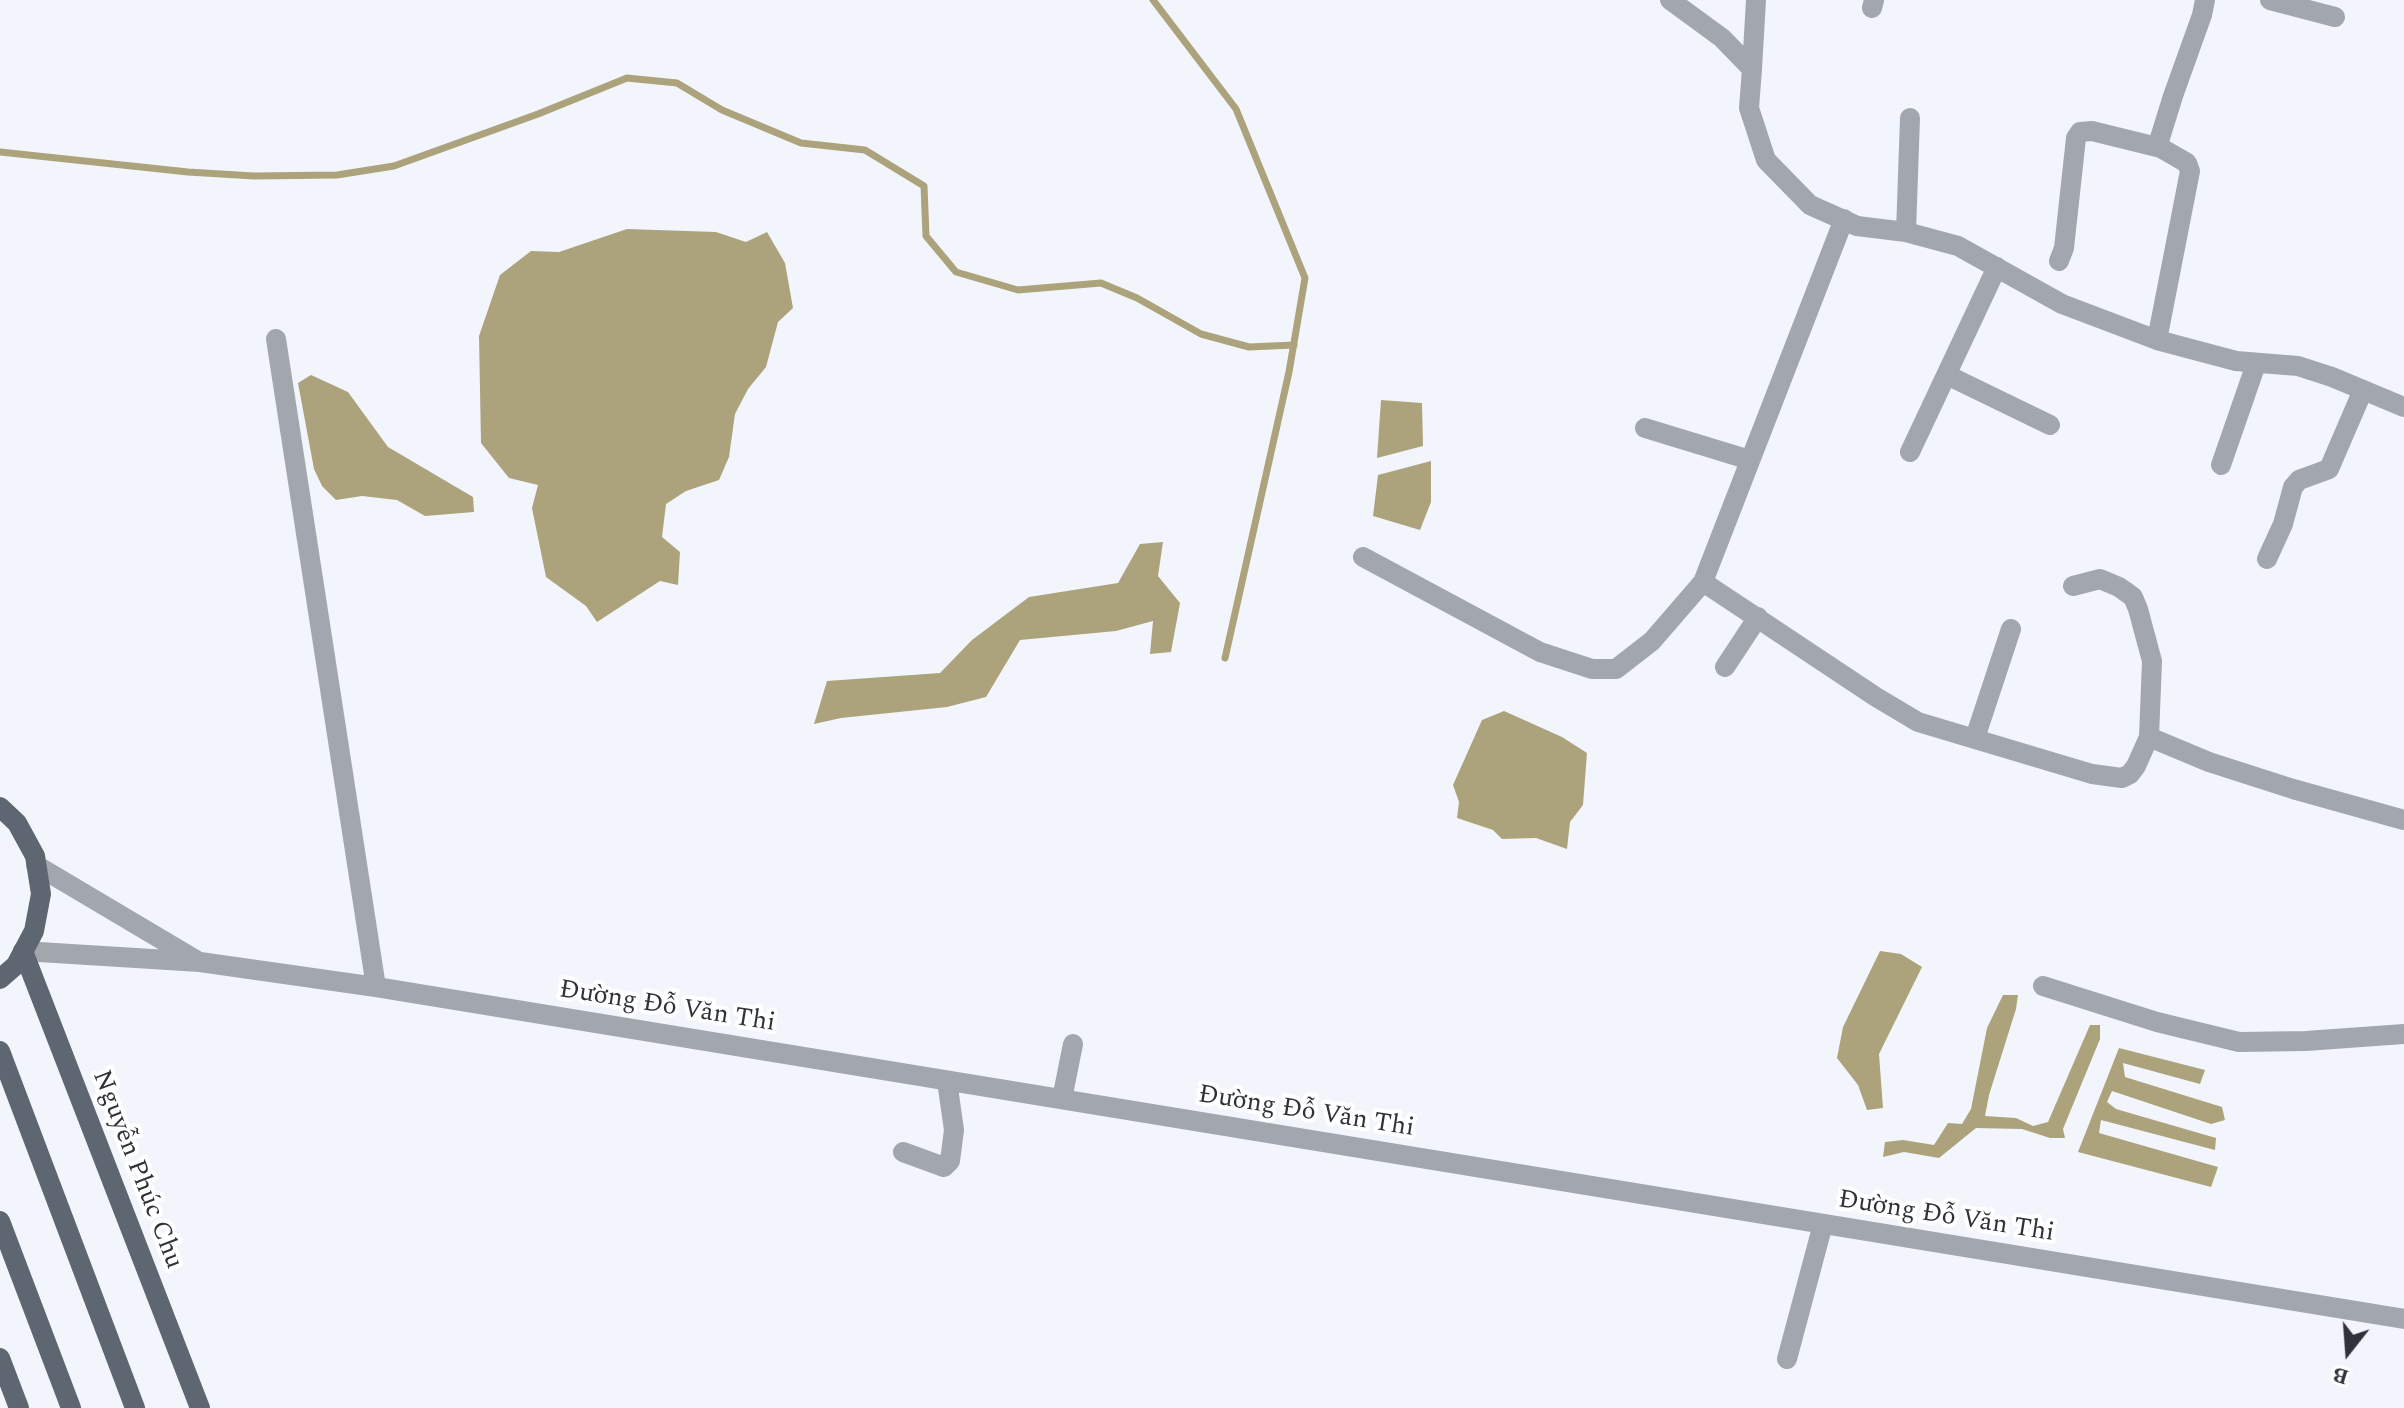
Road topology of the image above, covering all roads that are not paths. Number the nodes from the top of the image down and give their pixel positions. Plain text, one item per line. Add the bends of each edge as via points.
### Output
1 (1670, 0) edge
2 (1756, 0) edge
3 (2205, 0) edge
4 (2270, 0) edge
5 (2335, 17) dead end
6 (1752, 69) junction
7 (1910, 118) dead end
8 (2161, 148) junction
9 (1844, 219) junction
10 (1906, 232) junction
11 (2059, 261) dead end
12 (1997, 267) junction
13 (276, 339) dead end
14 (2157, 340) junction
15 (2256, 364) junction
16 (1947, 375) junction
17 (2363, 390) junction
18 (2404, 407) edge
19 (2050, 425) dead end
20 (1645, 428) dead end
21 (1910, 452) dead end
22 (1750, 460) junction
23 (2221, 465) dead end
24 (1363, 557) dead end
25 (2267, 559) dead end
26 (1703, 582) junction
27 (2073, 586) dead end
28 (1758, 617) junction
29 (2011, 629) dead end
30 (1725, 667) dead end
31 (2149, 737) junction
32 (1975, 738) junction
33 (0, 807) edge
34 (2404, 820) edge
35 (36, 865) junction
36 (23, 951) junction
37 (200, 962) junction
38 (0, 979) edge
39 (2043, 986) dead end
40 (376, 987) junction
41 (2404, 1034) edge
42 (1073, 1044) dead end
43 (0, 1051) edge
44 (947, 1081) junction
45 (1062, 1099) junction
46 (903, 1152) dead end
47 (0, 1221) edge
48 (1823, 1224) junction
49 (2404, 1319) edge
50 (0, 1358) edge
51 (1787, 1359) dead end
52 (19, 1408) edge
53 (71, 1408) edge
54 (135, 1408) edge
55 (200, 1408) edge

1 - 6 street via 1722,38
2 - 6 street
3 - 8 street
4 - 5 street
6 - 9 street via 1749,108 1766,160 1810,205
7 - 10 street
8 - 11 street via 2080,132
8 - 14 street via 2187,163 2190,171
9 - 10 street via 1857,226
9 - 22 street
10 - 12 street via 1958,246
12 - 14 street via 2062,304
12 - 16 street
13 - 40 street
14 - 15 street
15 - 17 street via 2298,366
15 - 23 street
16 - 19 street
16 - 21 street
17 - 18 street
17 - 25 street via 2329,469 2293,487
20 - 22 street
22 - 26 street
24 - 26 street via 1540,652 1592,669 1616,669 1652,641
26 - 28 street
27 - 31 street via 2100,579 2133,597 2152,661
28 - 30 street
28 - 32 street via 1918,722
29 - 32 street
31 - 32 street via 2136,766 2122,778 2092,774
31 - 34 street via 2209,762
33 - 35 main road via 17,823
35 - 36 main road via 41,894 34,931
35 - 37 street, Đường Đỗ Văn Thi
36 - 37 street, Đường Đỗ Văn Thi
36 - 38 main road
36 - 55 main road, Nguyễn Phúc Chu
37 - 40 street, Đường Đỗ Văn Thi
39 - 41 street via 2239,1042
40 - 44 street, Đường Đỗ Văn Thi
42 - 45 street
43 - 54 main road
44 - 45 street, Đường Đỗ Văn Thi
44 - 46 street via 954,1130 950,1161 944,1167
45 - 48 street, Đường Đỗ Văn Thi
47 - 53 main road
48 - 49 street, Đường Đỗ Văn Thi
48 - 51 street
50 - 52 main road

